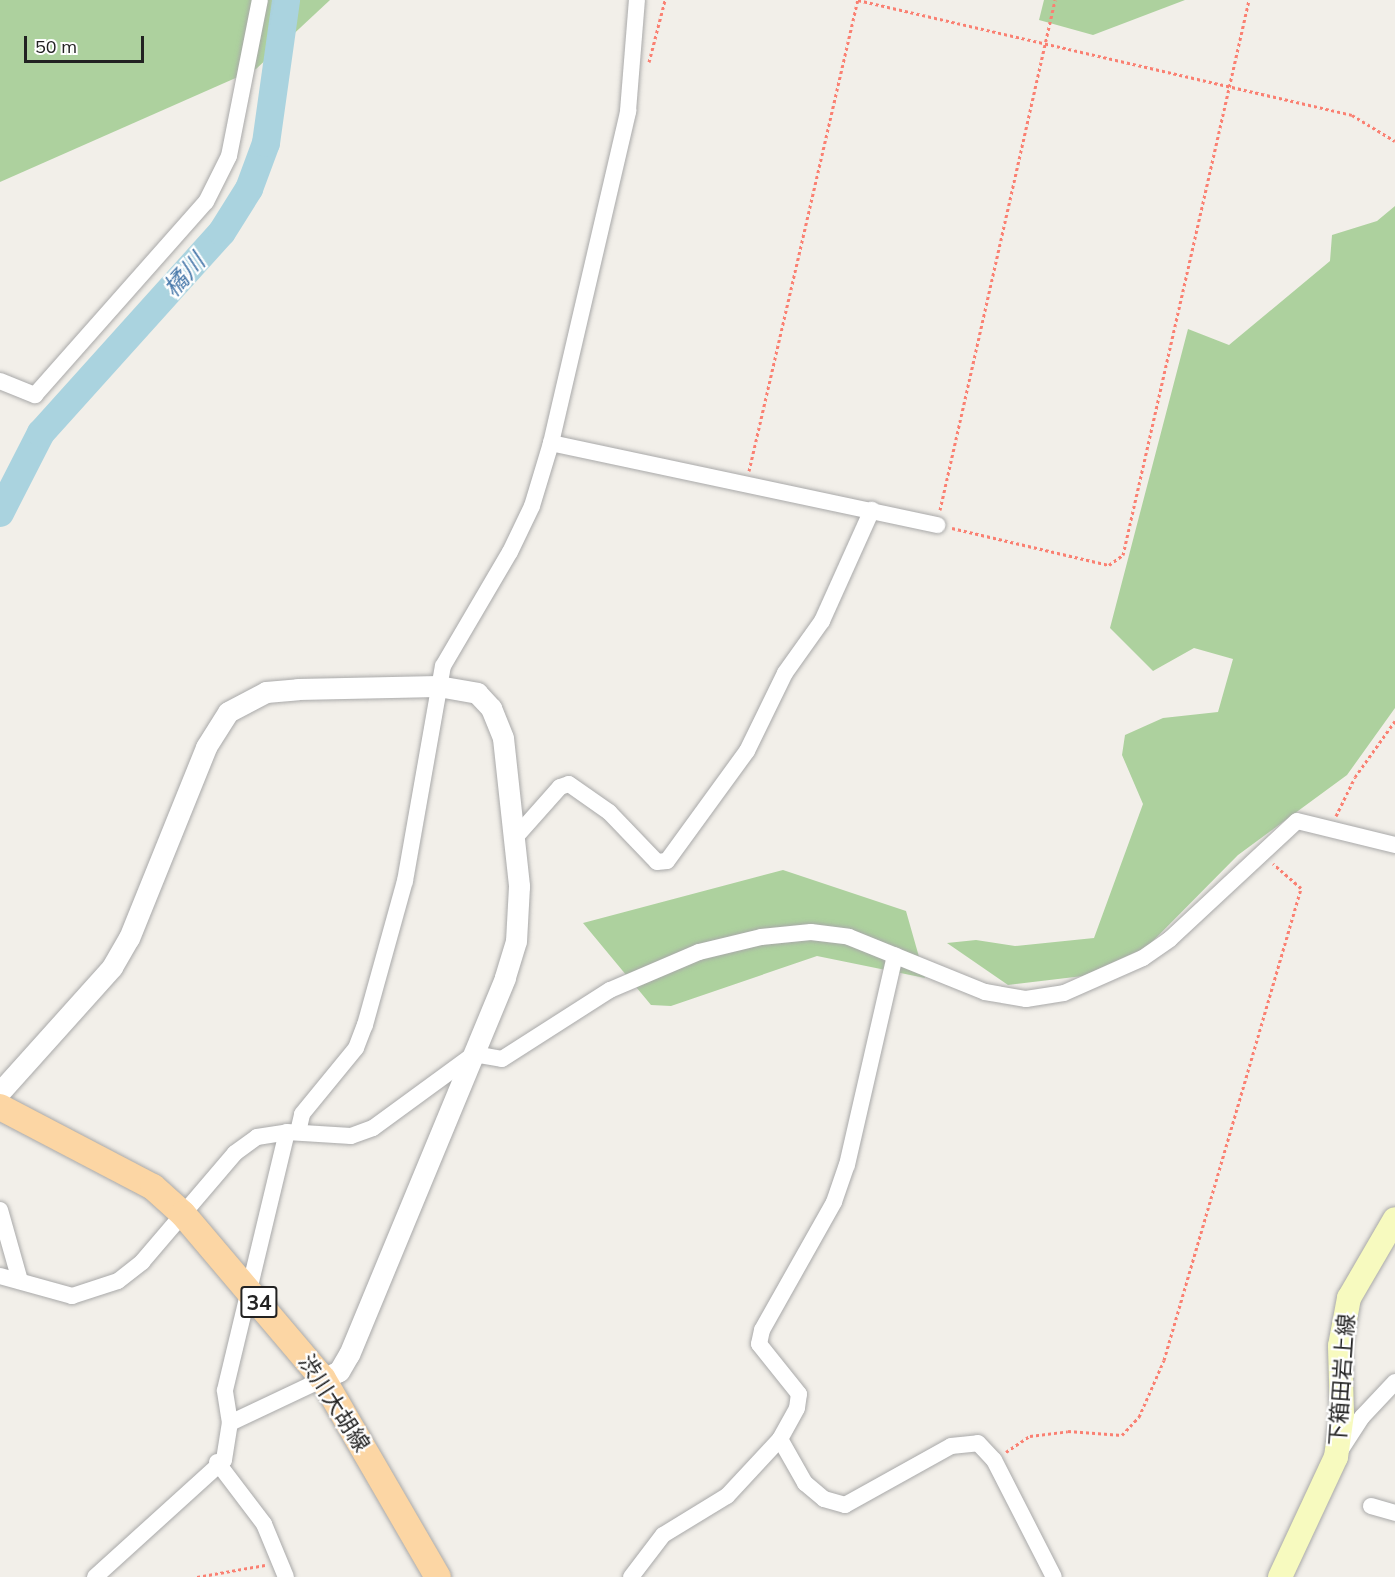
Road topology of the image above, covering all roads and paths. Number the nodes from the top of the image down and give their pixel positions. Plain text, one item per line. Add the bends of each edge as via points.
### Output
1 (260, 0) edge
2 (637, 0) edge
3 (858, 0) edge
4 (1055, 0) edge
5 (1249, 0) edge
6 (1047, 41) junction
7 (1230, 87) junction
8 (1395, 141) edge
9 (0, 381) edge
10 (551, 443) junction
11 (747, 481) junction
12 (872, 510) junction
13 (937, 525) junction
14 (438, 686) junction
15 (1395, 721) edge
16 (1330, 828) junction
17 (513, 840) junction
18 (1395, 845) edge
19 (1262, 854) junction
20 (895, 955) junction
21 (474, 1054) junction
22 (0, 1092) edge
23 (0, 1107) edge
24 (292, 1132) junction
25 (0, 1210) edge
26 (183, 1214) junction
27 (1395, 1219) edge
28 (0, 1276) edge
29 (19, 1277) junction
30 (248, 1289) junction
31 (323, 1379) junction
32 (1395, 1382) edge
33 (230, 1423) junction
34 (780, 1439) junction
35 (1336, 1457) junction
36 (994, 1460) junction
37 (217, 1462) junction
38 (1371, 1506) dead end
39 (1395, 1513) edge
40 (282, 1570) edge
41 (95, 1577) edge
42 (197, 1577) edge
43 (438, 1577) edge
44 (631, 1577) edge
45 (1054, 1577) edge
46 (1281, 1577) edge

1 - 9 street via 228,156 206,202 35,395
2 - 10 street via 628,111
3 - 6 path
3 - 11 path
4 - 6 path
5 - 7 path
6 - 7 path
6 - 13 path
7 - 8 path via 1352,115
7 - 13 path via 1123,555 1108,565
10 - 11 street
10 - 14 street via 532,506 443,666
11 - 12 street
12 - 13 street
12 - 17 street via 822,621 785,673 747,751 667,861 657,862 609,812 569,784 560,787
14 - 17 street via 477,693 491,708 503,738
14 - 22 street via 266,692 228,712 206,747 129,938 112,967
14 - 24 street via 405,881 365,1025 356,1048
15 - 16 path via 1355,777
16 - 18 street
16 - 19 street via 1297,821
17 - 21 street via 519,886 516,941
19 - 20 street via 1170,939 1143,958 1064,993 1026,999 985,992
19 - 36 path via 1301,888 1164,1360 1139,1417 1122,1435 1068,1431 1030,1436
20 - 21 street via 849,937 811,932 761,937 699,952 646,973 502,1059
20 - 34 street via 837,1193 762,1330 759,1344 798,1394 797,1408
21 - 24 street via 373,1128 351,1136
21 - 31 street via 349,1354 339,1371
23 - 26 main road, 渋川大胡線 / 34 via 153,1187
24 - 26 street via 257,1137 235,1153
24 - 30 street
25 - 29 street
26 - 29 street via 142,1262 118,1281 72,1296
26 - 30 main road, 渋川大胡線 / 34
27 - 35 main road, 下箱田岩上線 via 1349,1298 1340,1346 1342,1414
28 - 29 street
30 - 31 main road, 渋川大胡線 / 34
30 - 33 street via 225,1390
31 - 33 street
31 - 43 main road, 渋川大胡線 / 34
32 - 35 street via 1362,1417
33 - 37 street via 224,1460
34 - 36 street via 805,1483 824,1499 845,1505 951,1446 978,1443
34 - 44 street via 727,1496 663,1535
35 - 46 main road, 下箱田岩上線
36 - 45 street
37 - 40 street via 264,1524
37 - 41 street
38 - 39 street
40 - 42 path

